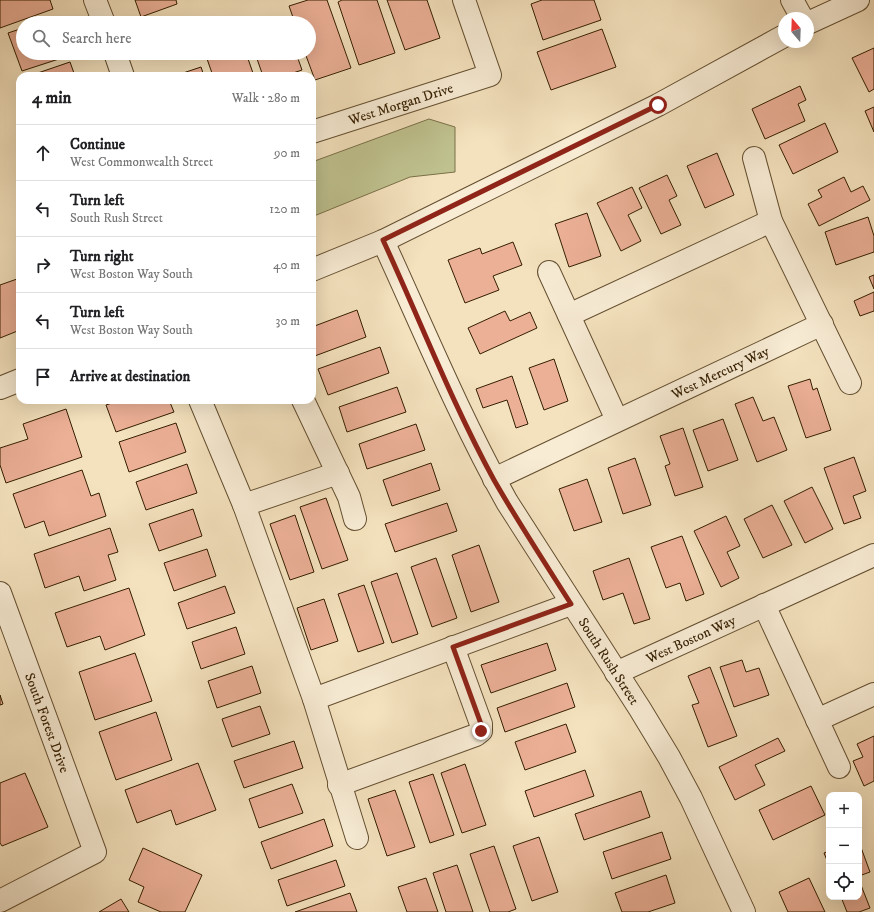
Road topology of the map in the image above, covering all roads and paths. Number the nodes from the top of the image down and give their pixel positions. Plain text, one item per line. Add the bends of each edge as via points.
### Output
1 (95, 0) edge
2 (464, 0) edge
3 (792, 0) edge
4 (858, 0) edge
5 (799, 12) edge
6 (101, 16) edge
7 (814, 21) edge
8 (778, 39) edge
9 (117, 60) edge
10 (122, 72) edge
11 (316, 131) edge
12 (754, 158) dead end
13 (771, 221) junction
14 (383, 240) junction
15 (316, 268) edge
16 (549, 272) dead end
17 (569, 315) junction
18 (822, 324) junction
19 (16, 382) edge
20 (850, 383) dead end
21 (0, 388) edge
22 (202, 404) edge
23 (305, 404) edge
24 (617, 420) junction
25 (338, 473) junction
26 (494, 479) junction
27 (244, 506) junction
28 (355, 519) dead end
29 (874, 555) edge
30 (0, 592) edge
31 (571, 604) junction
32 (764, 605) junction
33 (453, 647) junction
34 (616, 673) junction
35 (874, 694) edge
36 (314, 699) junction
37 (817, 720) junction
38 (839, 767) dead end
39 (340, 785) junction
40 (357, 838) dead end
41 (0, 901) edge
42 (744, 912) edge

1 - 6 street
2 - 11 street, West Morgan Drive via 490,76
3 - 5 street
4 - 7 street
8 - 14 street via 658,105
9 - 10 street
12 - 13 street
13 - 17 street
13 - 18 street
14 - 15 street
14 - 26 street, South Rush Street via 460,412
16 - 17 street
17 - 24 street
18 - 20 street
18 - 24 street, West Mercury Way
19 - 21 street
22 - 27 street
23 - 25 street
24 - 26 street, West Mercury Way
25 - 27 street
25 - 28 street
26 - 31 street, South Rush Street
27 - 36 street
29 - 32 street, West Boston Way
30 - 41 street, South Forest Drive via 95,852
31 - 33 street
31 - 34 street, South Rush Street
32 - 34 street, West Boston Way
32 - 37 street
33 - 36 street
33 - 39 street via 481,724 481,731
34 - 42 street, South Rush Street via 669,757 691,798
35 - 37 street
36 - 39 street
37 - 38 street
39 - 40 street

